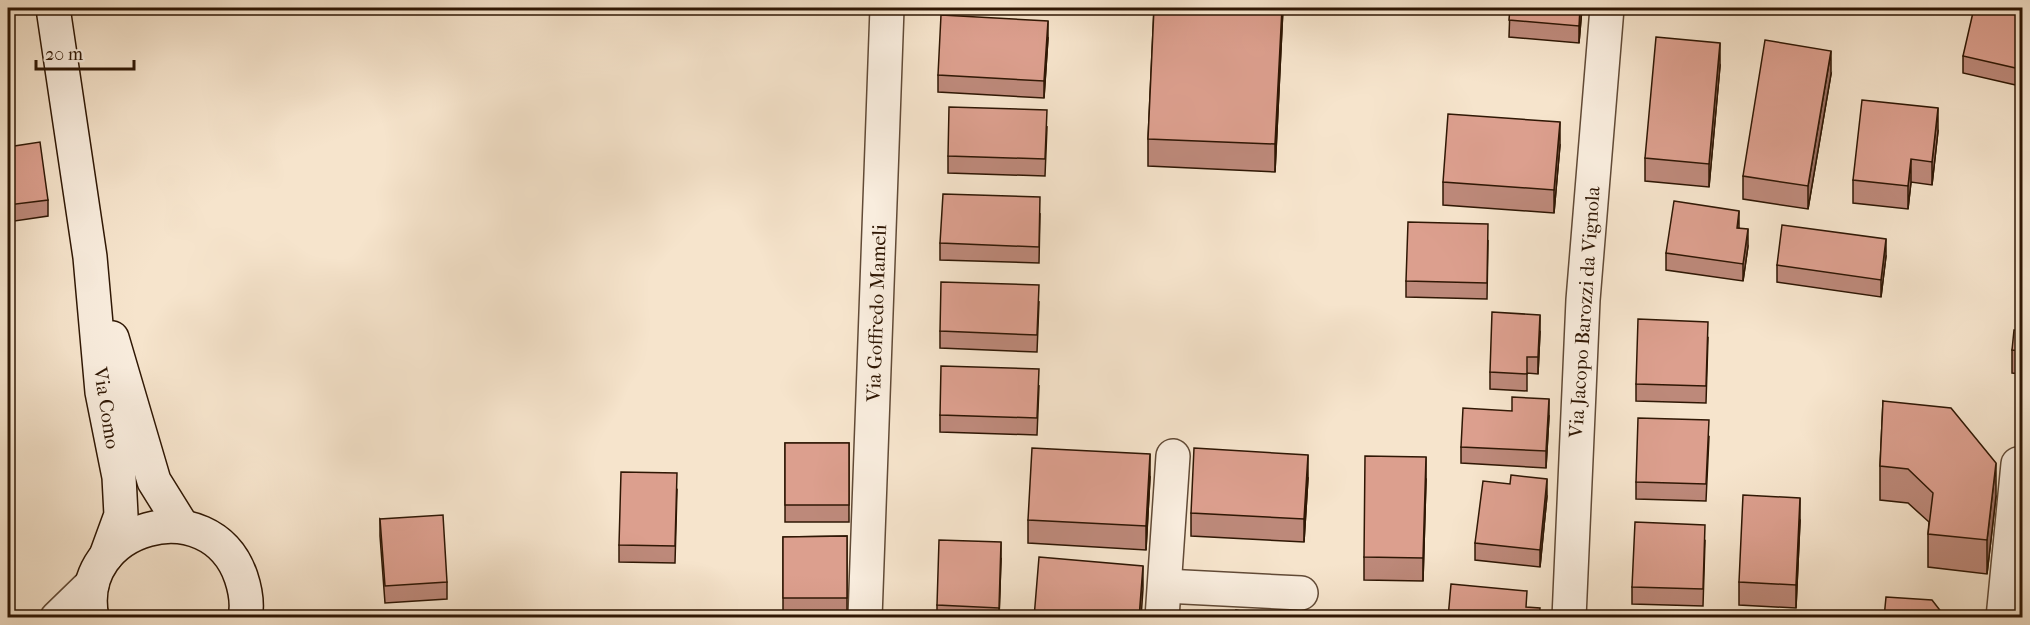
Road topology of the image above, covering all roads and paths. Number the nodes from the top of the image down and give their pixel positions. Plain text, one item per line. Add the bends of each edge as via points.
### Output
1 (53, 8) edge
2 (887, 8) edge
3 (1607, 8) edge
4 (90, 257) junction
5 (1173, 456) dead end
6 (2022, 464) edge
7 (182, 526) junction
8 (99, 570) junction
9 (1301, 593) dead end
10 (1163, 602) edge
11 (57, 618) edge
12 (92, 618) edge
13 (245, 618) edge
14 (865, 618) edge
15 (1569, 618) edge
16 (2004, 618) edge

1 - 4 street, Via Como
2 - 14 street, Via Goffredo Mameli
3 - 15 street, Via Jacopo Barozzi da Vignola via 1583,300
4 - 7 street, Via Como via 154,481
4 - 8 street, Via Como via 102,392 119,477 121,515
5 - 10 street
6 - 16 street via 2018,464
7 - 8 street via 140,530 121,541
7 - 13 street via 204,534 223,548 237,566 245,588
8 - 11 street
8 - 12 street via 90,608
9 - 10 street

